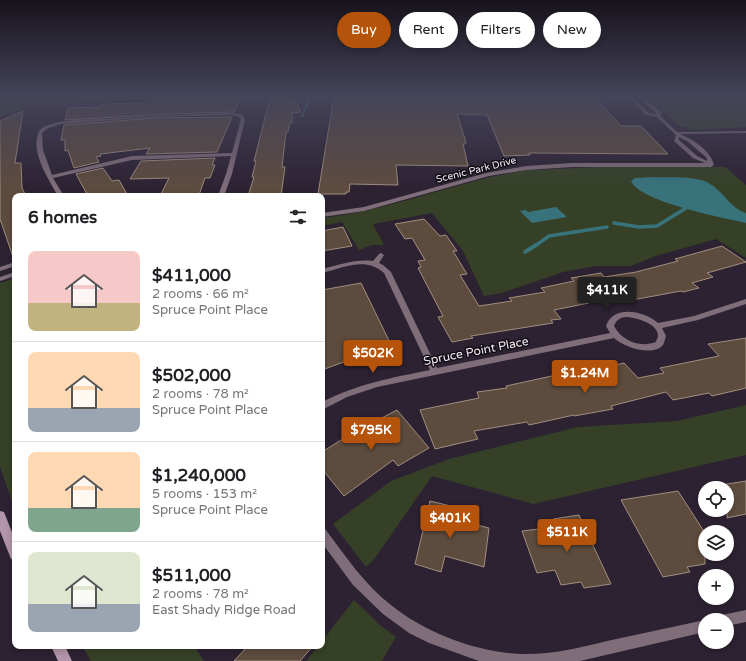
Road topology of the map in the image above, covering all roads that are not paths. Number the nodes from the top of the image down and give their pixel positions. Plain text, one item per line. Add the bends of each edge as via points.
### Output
1 (44, 127) edge
2 (241, 127) edge
3 (669, 127) edge
4 (746, 132) edge
5 (676, 134) junction
6 (234, 154) junction
7 (710, 165) junction
8 (50, 177) junction
9 (59, 193) edge
10 (222, 193) edge
11 (325, 214) edge
12 (381, 255) dead end
13 (375, 263) junction
14 (12, 265) edge
15 (0, 269) edge
16 (325, 270) edge
17 (12, 275) edge
18 (0, 279) edge
19 (746, 301) edge
20 (657, 326) junction
21 (615, 335) junction
22 (435, 372) junction
23 (325, 404) edge
24 (0, 516) edge
25 (325, 538) edge
26 (12, 547) edge
27 (746, 616) edge
28 (734, 619) edge
29 (698, 628) edge
30 (59, 649) edge
31 (65, 661) edge

1 - 8 street via 40,133 39,148
2 - 6 street
3 - 5 street
4 - 5 street
5 - 7 street via 676,140 695,157
5 - 7 street via 689,140 709,157
6 - 8 street via 132,158
6 - 10 street
7 - 11 street, Scenic Park Drive via 572,165 526,168 488,174 364,208
8 - 9 street
12 - 13 street
13 - 16 street via 360,262
13 - 22 street via 387,272
14 - 15 street
17 - 18 street
19 - 20 street via 695,318
20 - 21 street via 641,317 627,314 613,319 611,329
20 - 21 street via 662,339 659,344 652,347 632,345
21 - 22 street, Spruce Point Place
22 - 23 street, Spruce Point Place via 364,387
24 - 26 main road
25 - 29 street via 357,581 388,610 434,638 484,656 521,661 563,658
27 - 28 street
30 - 31 main road

